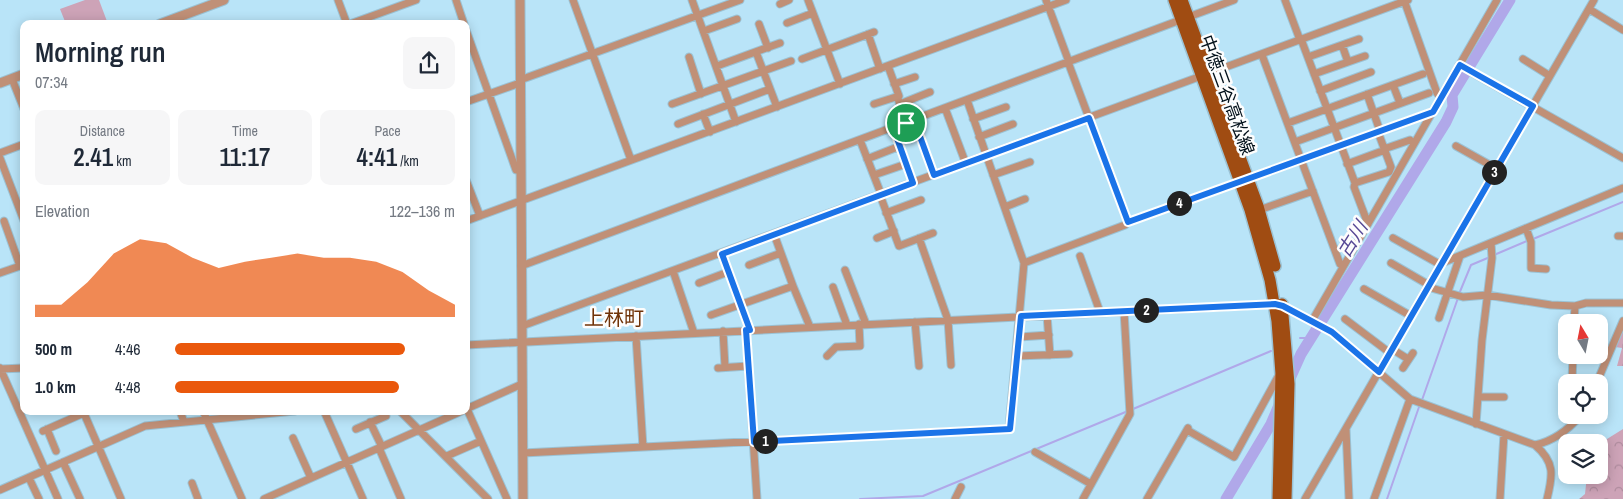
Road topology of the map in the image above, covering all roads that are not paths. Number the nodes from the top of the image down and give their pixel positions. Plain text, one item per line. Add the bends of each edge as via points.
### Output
1 (224, 0) edge
2 (338, 0) edge
3 (416, 0) edge
4 (456, 0) edge
5 (520, 0) edge
6 (574, 0) edge
7 (692, 0) edge
8 (740, 0) edge
9 (789, 0) edge
10 (808, 0) edge
11 (1066, 0) edge
12 (1174, 0) edge
13 (1182, 0) edge
14 (1234, 0) edge
15 (1285, 0) edge
16 (1406, 0) edge
17 (1497, 0) edge
18 (1594, 0) edge
19 (1048, 3) edge
20 (780, 4) dead end
21 (1589, 10) junction
22 (813, 14) junction
23 (698, 15) junction
24 (1185, 18) junction
25 (737, 19) dead end
26 (171, 20) edge
27 (346, 20) edge
28 (359, 20) edge
29 (463, 20) edge
30 (787, 23) dead end
31 (759, 24) dead end
32 (1623, 30) edge
33 (704, 31) junction
34 (1359, 38) dead end
35 (1300, 39) junction
36 (470, 41) edge
37 (780, 43) dead end
38 (1342, 45) junction
39 (768, 48) junction
40 (827, 50) junction
41 (756, 52) junction
42 (592, 54) junction
43 (1262, 55) junction
44 (1365, 56) dead end
45 (688, 57) dead end
46 (1308, 57) junction
47 (802, 59) dead end
48 (1523, 59) dead end
49 (790, 61) dead end
50 (1069, 62) junction
51 (1348, 62) junction
52 (1460, 65) junction
53 (717, 66) junction
54 (888, 66) junction
55 (880, 69) junction
56 (763, 71) junction
57 (1371, 72) dead end
58 (1205, 74) junction
59 (1314, 74) junction
60 (1422, 74) dead end
61 (20, 76) edge
62 (1550, 76) junction
63 (915, 77) dead end
64 (12, 79) junction
65 (520, 81) junction
66 (0, 83) edge
67 (840, 84) junction
68 (894, 84) junction
69 (724, 85) junction
70 (1393, 85) junction
71 (770, 89) junction
72 (1320, 91) junction
73 (930, 92) dead end
74 (1429, 92) dead end
75 (489, 94) junction
76 (701, 94) junction
77 (1367, 94) junction
78 (1441, 98) junction
79 (20, 99) edge
80 (898, 100) junction
81 (967, 100) junction
82 (470, 101) edge
83 (1400, 103) junction
84 (672, 104) dead end
85 (730, 104) junction
86 (874, 104) dead end
87 (1533, 106) junction
88 (776, 107) junction
89 (1006, 107) dead end
90 (945, 108) junction
91 (1327, 109) junction
92 (1433, 112) junction
93 (1373, 113) junction
94 (703, 114) junction
95 (1089, 118) junction
96 (973, 119) junction
97 (914, 120) junction
98 (736, 122) junction
99 (906, 123) junction
100 (1288, 123) junction
101 (678, 124) dead end
102 (1014, 124) dead end
103 (893, 127) junction
104 (1334, 128) junction
105 (1379, 131) junction
106 (710, 132) junction
107 (980, 137) junction
108 (860, 140) junction
109 (1410, 140) dead end
110 (1295, 142) junction
111 (20, 146) edge
112 (900, 146) junction
113 (1340, 146) junction
114 (1456, 146) dead end
115 (1385, 150) junction
116 (0, 153) edge
117 (986, 156) junction
118 (0, 158) edge
119 (1623, 158) edge
120 (868, 159) junction
121 (632, 160) junction
122 (1302, 160) junction
123 (1030, 162) dead end
124 (906, 164) junction
125 (966, 164) junction
126 (1347, 164) junction
127 (1496, 169) junction
128 (521, 170) junction
129 (874, 175) junction
130 (934, 175) junction
131 (993, 175) junction
132 (1244, 180) junction
133 (913, 183) junction
134 (1355, 183) junction
135 (1623, 188) edge
136 (470, 190) edge
137 (1313, 191) junction
138 (880, 195) junction
139 (1025, 199) dead end
140 (921, 200) dead end
141 (521, 201) junction
142 (1005, 207) junction
143 (1259, 210) junction
144 (20, 211) edge
145 (886, 213) junction
146 (480, 216) junction
147 (470, 220) edge
148 (4, 221) dead end
149 (1128, 222) junction
150 (1368, 224) junction
151 (1526, 228) junction
152 (894, 231) junction
153 (933, 233) dead end
154 (774, 234) junction
155 (876, 238) dead end
156 (919, 238) junction
157 (1393, 238) dead end
158 (1490, 243) junction
159 (781, 253) junction
160 (722, 254) junction
161 (1080, 256) dead end
162 (1460, 256) junction
163 (20, 260) edge
164 (1024, 262) junction
165 (1391, 263) dead end
166 (1340, 264) dead end
167 (1441, 264) junction
168 (749, 265) dead end
169 (20, 266) edge
170 (521, 266) junction
171 (1546, 269) dead end
172 (845, 270) dead end
173 (673, 271) junction
174 (728, 272) junction
175 (0, 273) edge
176 (699, 283) dead end
177 (793, 286) junction
178 (1429, 286) junction
179 (833, 287) dead end
180 (1364, 288) dead end
181 (1447, 293) junction
182 (1487, 295) junction
183 (1623, 303) edge
184 (740, 304) junction
185 (1279, 305) junction
186 (1575, 306) junction
187 (1124, 311) junction
188 (1100, 312) junction
189 (1574, 314) edge
190 (710, 315) dead end
191 (1047, 315) junction
192 (1021, 316) junction
193 (1411, 316) junction
194 (1439, 318) dead end
195 (1345, 319) dead end
196 (948, 320) junction
197 (1623, 321) edge
198 (915, 322) junction
199 (1313, 322) junction
200 (862, 324) junction
201 (846, 325) junction
202 (522, 326) junction
203 (810, 327) junction
204 (748, 330) junction
205 (723, 331) junction
206 (694, 333) junction
207 (1048, 335) junction
208 (636, 336) junction
209 (1019, 337) junction
210 (522, 342) junction
211 (470, 345) edge
212 (1391, 351) junction
213 (1069, 354) dead end
214 (1050, 355) junction
215 (827, 356) dead end
216 (1017, 356) junction
217 (951, 365) dead end
218 (748, 366) junction
219 (919, 366) dead end
220 (20, 368) edge
221 (1402, 368) dead end
222 (0, 369) edge
223 (1281, 372) junction
224 (1379, 372) junction
225 (1600, 374) edge
226 (522, 384) junction
227 (1478, 397) junction
228 (1504, 397) dead end
229 (1410, 399) junction
230 (470, 407) edge
231 (20, 414) edge
232 (20, 415) edge
233 (77, 415) edge
234 (84, 415) edge
235 (181, 415) edge
236 (205, 415) edge
237 (260, 415) edge
238 (326, 415) edge
239 (404, 415) edge
240 (453, 415) edge
241 (469, 415) edge
242 (386, 416) dead end
243 (208, 421) junction
244 (184, 422) junction
245 (370, 422) junction
246 (1476, 424) junction
247 (1570, 426) edge
248 (356, 429) dead end
249 (1346, 429) junction
250 (419, 431) junction
251 (1504, 434) junction
252 (293, 438) dead end
253 (481, 441) junction
254 (754, 442) junction
255 (1535, 445) junction
256 (98, 447) junction
257 (380, 448) junction
258 (643, 448) junction
259 (56, 451) dead end
260 (1035, 452) dead end
261 (522, 454) junction
262 (450, 455) dead end
263 (63, 462) junction
264 (347, 462) junction
265 (45, 470) junction
266 (29, 478) junction
267 (311, 478) junction
268 (192, 483) dead end
269 (1091, 484) junction
270 (961, 487) dead end
271 (0, 490) edge
272 (39, 499) edge
273 (58, 499) edge
274 (80, 499) edge
275 (121, 499) edge
276 (198, 499) edge
277 (242, 499) edge
278 (264, 499) edge
279 (363, 499) edge
280 (401, 499) edge
281 (488, 499) edge
282 (507, 499) edge
283 (523, 499) edge
284 (757, 499) edge
285 (955, 499) edge
286 (1083, 499) edge
287 (1147, 499) edge
288 (1278, 499) edge
289 (1286, 499) edge
290 (1305, 499) edge
291 (1350, 499) edge
292 (1374, 499) edge
293 (1500, 499) edge
294 (1547, 499) edge

1 - 26 street
2 - 27 street
3 - 28 street
4 - 29 street
5 - 65 street
6 - 42 street
7 - 23 street
8 - 23 street
9 - 20 street
10 - 22 street
11 - 19 street
12 - 24 main road, 中徳三谷高松線
13 - 24 main road, 中徳三谷高松線
14 - 24 street
15 - 35 street
16 - 35 street
16 - 78 street
17 - 52 street
18 - 21 street
19 - 50 street
19 - 54 street
21 - 32 street
21 - 62 street
22 - 30 street
22 - 40 street
23 - 33 street
23 - 42 street
24 - 50 street
24 - 58 main road, 中徳三谷高松線
25 - 33 street
31 - 39 street
33 - 53 street
34 - 38 street
35 - 43 street
35 - 46 street
36 - 75 street
37 - 39 street
38 - 46 street
38 - 51 street
39 - 41 street
40 - 47 street
40 - 55 street via 871,33
40 - 67 street
41 - 53 street
41 - 56 street
42 - 65 street
42 - 121 street
43 - 58 street
43 - 100 street
44 - 51 street
45 - 76 street
46 - 59 street
48 - 62 street
49 - 56 street
50 - 81 street
50 - 95 street
51 - 59 street
52 - 78 street
52 - 87 street
53 - 69 street
54 - 55 street
54 - 68 street
55 - 67 street
56 - 69 street
56 - 71 street
57 - 72 street
58 - 95 street
58 - 132 main road, 中徳三谷高松線
59 - 72 street
60 - 70 street
61 - 64 street
62 - 87 street
63 - 68 street
64 - 66 street
64 - 79 street
65 - 75 street
65 - 128 street
67 - 88 street
68 - 80 street
69 - 76 street
69 - 85 street
70 - 77 street
70 - 83 street
71 - 85 street
71 - 88 street
72 - 91 street
73 - 80 street
74 - 83 street
75 - 82 street
75 - 128 street via 516,170
76 - 84 street
77 - 91 street
77 - 93 street
78 - 92 street
80 - 86 street
80 - 99 street
81 - 90 street
81 - 96 street
83 - 93 street
85 - 94 street
85 - 98 street
87 - 119 street
87 - 127 street
88 - 98 street
89 - 96 street
90 - 97 street
90 - 125 street
91 - 100 street
91 - 104 street
92 - 105 street
92 - 150 street
93 - 104 street
93 - 105 street
94 - 101 street
94 - 106 street
95 - 117 street
95 - 149 street
96 - 107 street
97 - 99 street
97 - 130 street
98 - 106 street
99 - 103 street
100 - 110 street
102 - 107 street
103 - 108 street
103 - 112 street
104 - 110 street
104 - 113 street
105 - 113 street
105 - 115 street
106 - 121 street
107 - 117 street
108 - 120 street
108 - 170 street
109 - 115 street
110 - 122 street
111 - 116 street
112 - 120 street
112 - 124 street
113 - 122 street
113 - 126 street
114 - 127 street
115 - 126 street
115 - 134 street via 1391,167 1388,172
117 - 125 street
117 - 131 street
118 - 144 street
120 - 129 street
121 - 141 street
122 - 132 street
122 - 137 street
123 - 131 street
124 - 129 street
124 - 133 street
125 - 130 street
126 - 134 street
127 - 167 street
128 - 141 street
129 - 138 street
130 - 133 street
131 - 142 street
132 - 143 main road, 中徳三谷高松線
132 - 149 street
132 - 185 main road, 中徳三谷高松線
133 - 138 street
134 - 150 street
135 - 151 street
136 - 146 street
137 - 143 street
137 - 166 street
138 - 145 street
138 - 154 street
139 - 142 street
140 - 145 street
141 - 146 street
141 - 170 street
142 - 164 street
143 - 185 main road, 中徳三谷高松線 via 1273,258
145 - 152 street
146 - 147 street
148 - 163 street
149 - 164 street
150 - 199 street
151 - 158 street
151 - 171 street via 1531,242 1530,268
152 - 155 street
152 - 156 street via 900,246
153 - 156 street
154 - 159 street
154 - 160 street
156 - 196 street
157 - 167 street
158 - 162 street
158 - 182 street via 1492,258
159 - 168 street
159 - 177 street
160 - 173 street
160 - 174 street
161 - 188 street
162 - 167 street
162 - 181 street
164 - 192 street
165 - 178 street
167 - 178 street
169 - 175 street
170 - 202 street
172 - 200 street
173 - 202 street
173 - 206 street
174 - 176 street
174 - 184 street
177 - 184 street
177 - 203 street
178 - 181 street
178 - 193 street
179 - 201 street
180 - 193 street
181 - 182 street via 1463,297
181 - 194 street
182 - 186 street
182 - 227 street
183 - 186 street
184 - 190 street
184 - 204 street
185 - 187 street
185 - 199 street
185 - 223 main road, 中徳三谷高松線
185 - 289 main road, 中徳三谷高松線 via 1288,361
186 - 189 street
187 - 188 street
187 - 269 street via 1130,409
188 - 191 street
191 - 192 street
191 - 207 street
192 - 196 street
192 - 209 street
193 - 212 street
195 - 212 street
196 - 198 street
196 - 217 street
197 - 225 street
198 - 200 street
198 - 219 street via 921,353
199 - 224 street via 1332,332
200 - 201 street
200 - 215 street via 860,346 836,347
201 - 203 street
202 - 210 street
203 - 204 street
204 - 205 street
204 - 218 street
205 - 206 street
205 - 218 street via 721,368
206 - 208 street
207 - 209 street
207 - 214 street
208 - 210 street
208 - 258 street
209 - 216 street
210 - 211 street
210 - 226 street
212 - 221 street via 1410,356
212 - 224 street
213 - 214 street
214 - 216 street
216 - 254 street via 1010,429
218 - 254 street
220 - 222 street
222 - 231 street
223 - 287 street via 1234,457 1188,429
223 - 288 main road, 中徳三谷高松線
224 - 229 street
224 - 249 street
226 - 230 street
226 - 261 street
227 - 228 street
227 - 246 street
229 - 246 street
229 - 292 street
232 - 265 street
233 - 259 street via 45,430
234 - 256 street
235 - 244 street
236 - 243 street
237 - 243 street
238 - 264 street
239 - 250 street
240 - 250 street
241 - 253 street
242 - 245 street
243 - 244 street
243 - 277 street
244 - 256 street via 145,426
245 - 248 street
245 - 257 street
246 - 251 street
247 - 255 street via 1552,440
249 - 290 street
249 - 291 street
250 - 257 street
250 - 281 street
251 - 255 street
251 - 293 street
252 - 267 street
253 - 262 street
253 - 282 street
254 - 258 street
254 - 284 street
255 - 294 street via 1548,458 1552,472
256 - 263 street
256 - 275 street
257 - 264 street
257 - 280 street
258 - 261 street
260 - 269 street
261 - 283 street
263 - 265 street
263 - 274 street
264 - 267 street
264 - 279 street
265 - 266 street
265 - 273 street
266 - 271 street
266 - 272 street
267 - 278 street
268 - 276 street
269 - 286 street
270 - 285 street

